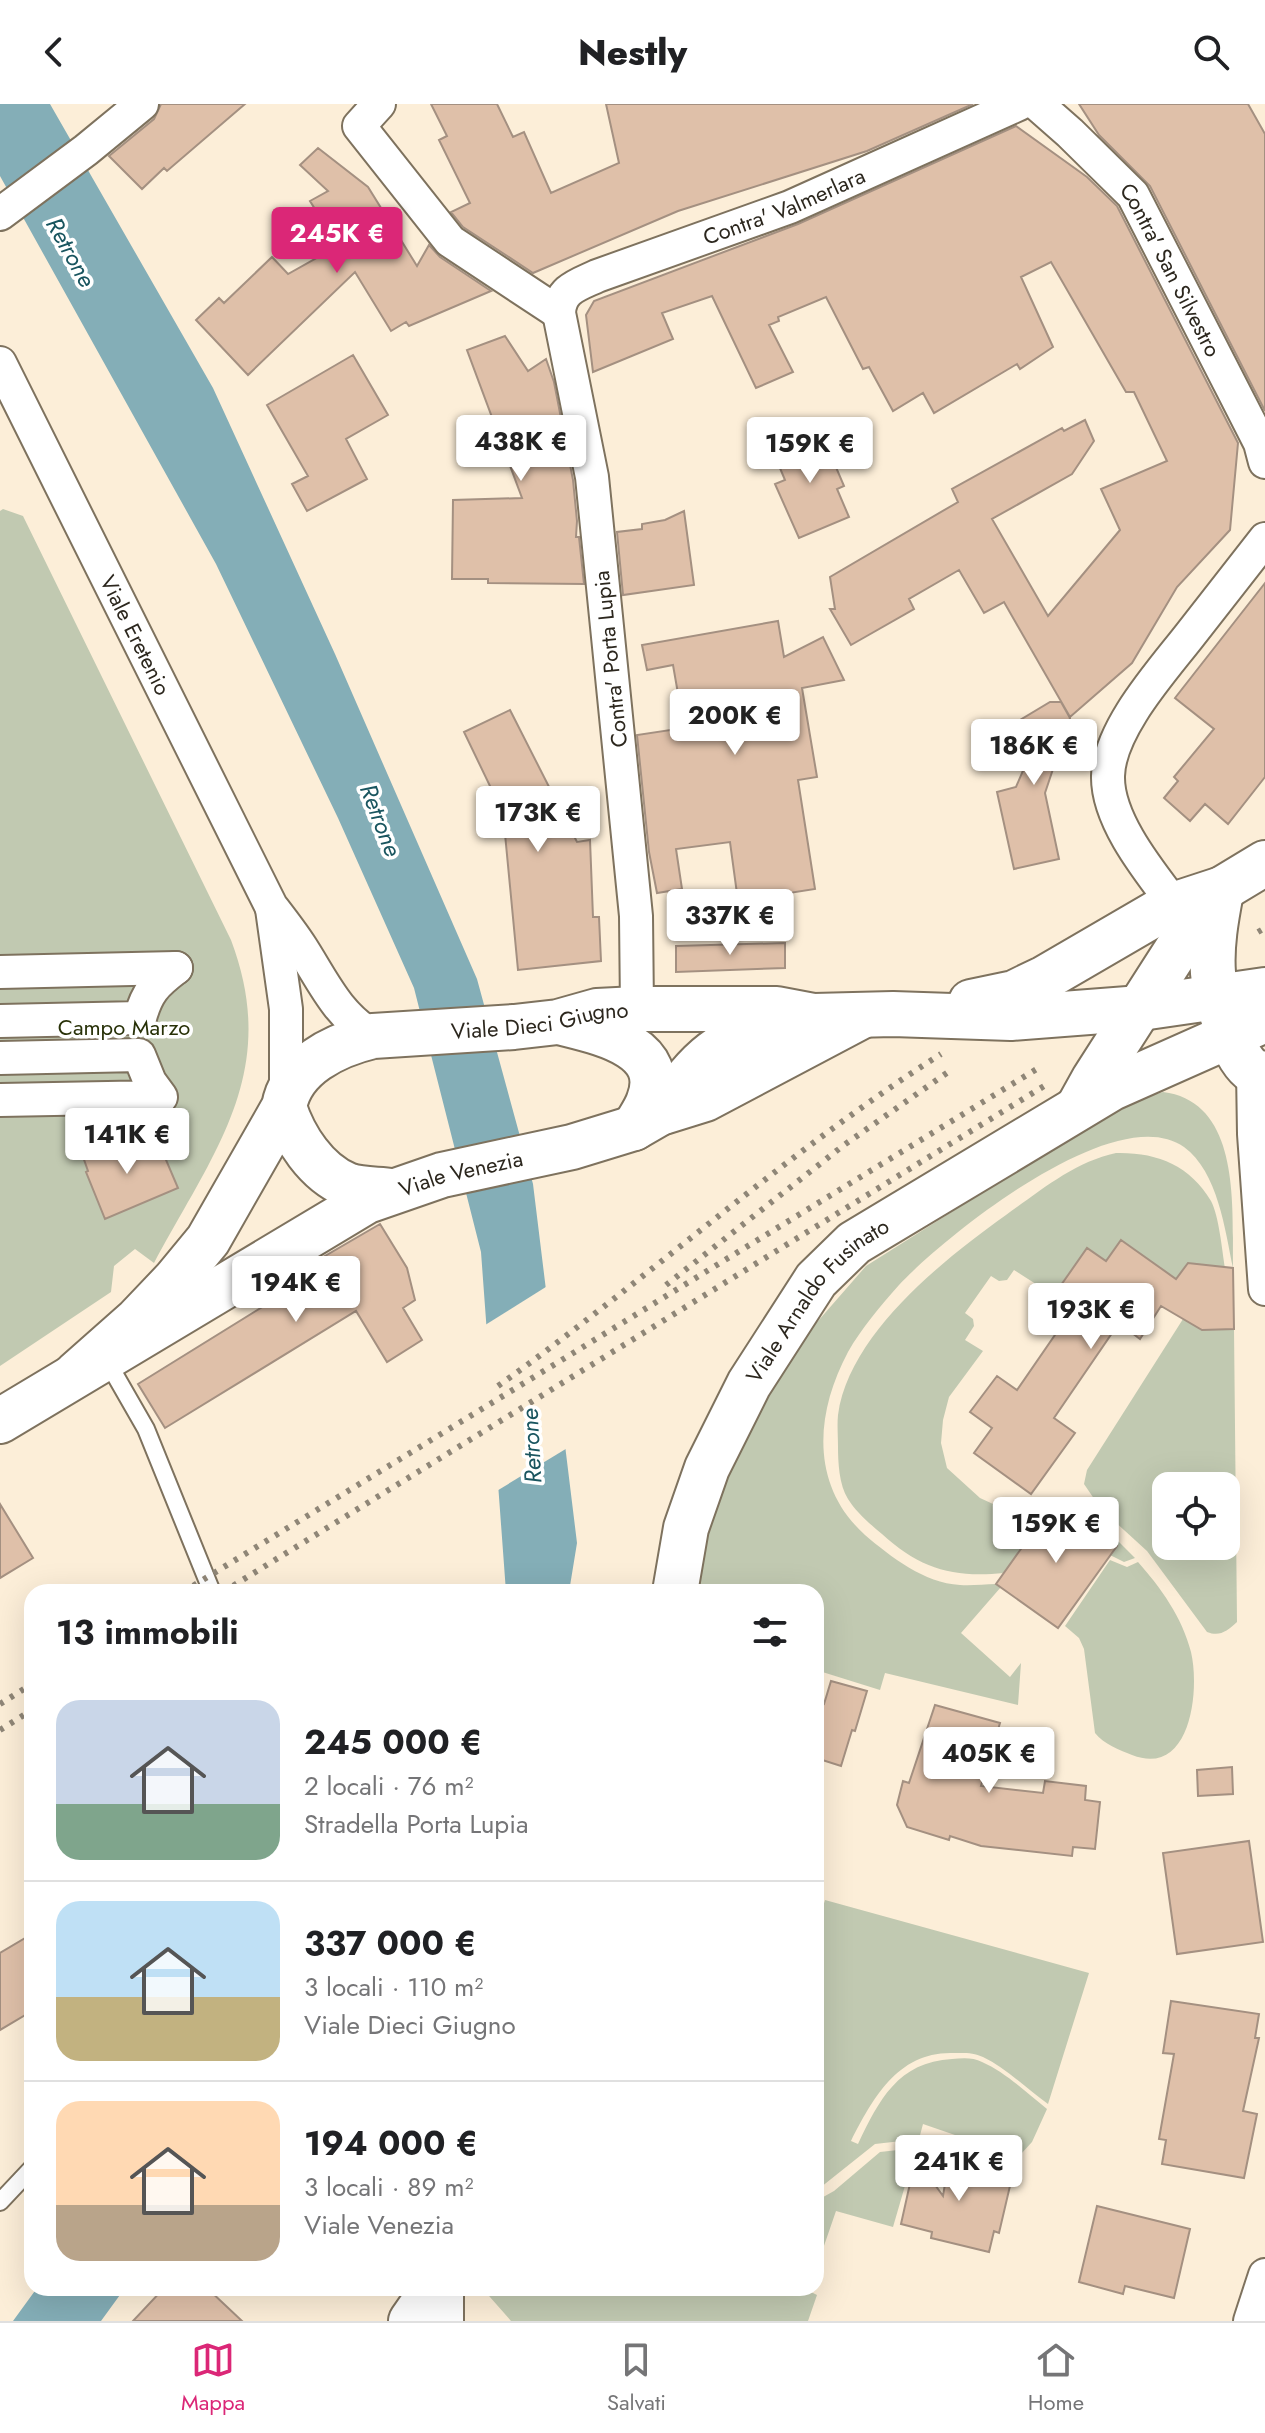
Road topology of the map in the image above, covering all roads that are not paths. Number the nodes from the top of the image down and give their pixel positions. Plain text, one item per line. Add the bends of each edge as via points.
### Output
1 (142, 104) edge
2 (1019, 104) edge
3 (1037, 104) edge
4 (369, 115) edge
5 (3, 213) edge
6 (559, 313) junction
7 (0, 363) edge
8 (1265, 462) edge
9 (1265, 539) edge
10 (1265, 863) edge
11 (1222, 889) junction
12 (1174, 904) junction
13 (271, 906) junction
14 (0, 972) edge
15 (1265, 990) edge
16 (1141, 1008) junction
17 (637, 1009) junction
18 (879, 1014) junction
19 (814, 1016) junction
20 (1011, 1018) junction
21 (0, 1021) edge
22 (558, 1022) junction
23 (387, 1034) junction
24 (1246, 1040) edge
25 (0, 1058) edge
26 (1087, 1092) junction
27 (0, 1100) edge
28 (285, 1100) junction
29 (647, 1120) junction
30 (392, 1191) junction
31 (1265, 1289) edge
32 (90, 1365) junction
33 (0, 1421) edge
34 (209, 1584) edge
35 (676, 1584) edge
36 (24, 2176) edge
37 (0, 2202) edge
38 (1265, 2275) edge
39 (428, 2296) edge
40 (447, 2296) edge
41 (411, 2321) edge
42 (447, 2321) edge
43 (1250, 2321) edge

1 - 5 street
2 - 6 street, Contra' Valmerlara via 790,207 568,289
3 - 8 street, Contra' San Silvestro via 1133,195
4 - 6 street via 450,241
6 - 17 street, Contra' Porta Lupia via 592,477 636,916
7 - 13 street, Viale Eretenio
9 - 12 street via 1134,706 1111,758 1111,796 1121,824
10 - 11 main road
11 - 12 main road, Viale Dieci Giugno
11 - 16 main road, Viale Arnaldo Fusinato
11 - 24 main road via 1213,974
12 - 18 main road, Viale Dieci Giugno via 1014,993
13 - 23 street, Viale Eretenio via 339,1009 355,1025
13 - 28 street, Viale Eretenio via 286,1009
14 - 21 street via 176,968 153,986 140,1018
15 - 24 main road
16 - 20 main road, Viale Dieci Giugno
16 - 24 main road, Viale Dieci Giugno
16 - 26 main road, Viale Arnaldo Fusinato
17 - 19 main road, Viale Dieci Giugno via 777,1009
17 - 22 main road, Viale Dieci Giugno via 597,1011
18 - 19 main road, Viale Dieci Giugno
18 - 20 main road, Viale Dieci Giugno
18 - 29 main road, Viale Venezia via 705,1099
19 - 29 main road, Viale Dieci Giugno via 726,1043 701,1061
20 - 26 main road via 1073,1045
22 - 23 main road, Viale Dieci Giugno
22 - 29 main road via 604,1034 631,1046 645,1060 652,1090
23 - 28 main road, Viale Dieci Giugno via 348,1042 319,1058 299,1075
24 - 26 main road, Viale Arnaldo Fusinato
24 - 31 street
25 - 27 street via 139,1055 161,1097
26 - 35 main road, Viale Arnaldo Fusinato via 854,1243 816,1280 749,1384 707,1468 686,1528
28 - 30 main road via 295,1136 327,1172 349,1185
28 - 32 main road, Viale Venezia via 208,1240
29 - 30 main road, Viale Venezia via 572,1147
30 - 32 main road, Viale Venezia via 345,1213
32 - 33 main road, Viale Venezia
32 - 34 lane via 146,1429
36 - 37 lane
38 - 43 street
39 - 41 main road
40 - 42 street

